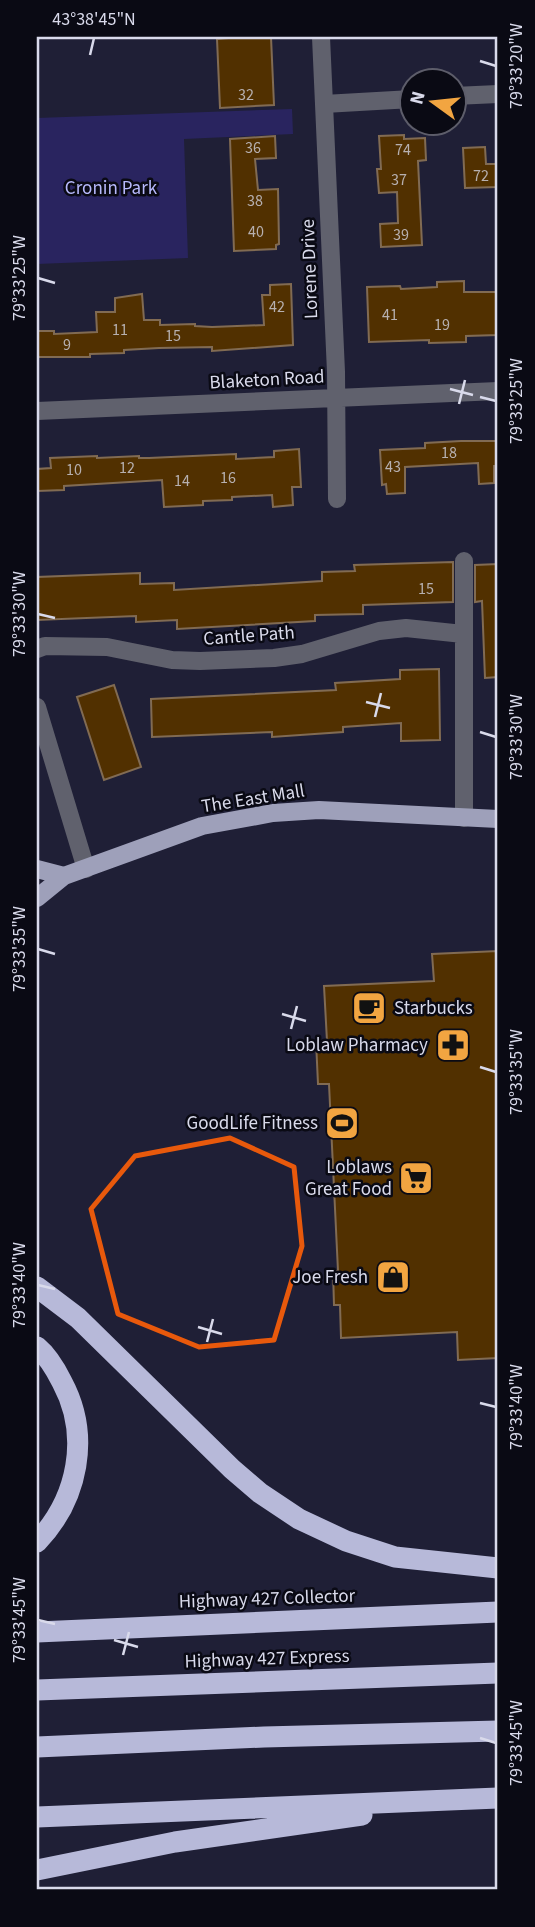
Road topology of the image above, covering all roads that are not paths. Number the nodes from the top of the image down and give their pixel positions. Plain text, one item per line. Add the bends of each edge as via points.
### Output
1 (321, 37) edge
2 (498, 94) edge
3 (468, 95) edge
4 (398, 100) edge
5 (324, 104) junction
6 (498, 391) edge
7 (337, 398) junction
8 (37, 411) edge
9 (337, 499) dead end
10 (464, 561) dead end
11 (463, 634) junction
12 (37, 649) edge
13 (37, 706) edge
14 (464, 818) junction
15 (498, 819) edge
16 (37, 869) edge
17 (86, 869) junction
18 (64, 876) junction
19 (37, 898) edge
20 (37, 1287) edge
21 (37, 1347) edge
22 (37, 1542) edge
23 (498, 1568) edge
24 (498, 1612) edge
25 (37, 1632) edge
26 (498, 1673) edge
27 (37, 1690) edge
28 (498, 1731) edge
29 (37, 1747) edge
30 (491, 1798) edge
31 (37, 1817) edge
32 (37, 1870) edge

1 - 5 street, Lorene Drive
2 - 3 street
4 - 5 street
5 - 7 street, Lorene Drive
6 - 7 street, Blaketon Road
7 - 8 street, Blaketon Road
7 - 9 street, Lorene Drive
10 - 11 street
11 - 12 street, Cantle Path via 406,628 379,631 274,659 172,660 107,646
11 - 14 street
13 - 17 street
14 - 15 main road, The East Mall
14 - 17 main road, The East Mall via 319,810 273,813 202,826
16 - 18 main road
17 - 18 main road, The East Mall
18 - 19 main road, The East Mall
20 - 23 highway via 78,1318 232,1469 299,1519 395,1558
21 - 22 highway via 70,1399 78,1441 70,1491
24 - 25 highway, Highway 427 Collector
26 - 27 highway, Highway 427 Express
28 - 29 highway
30 - 31 highway
30 - 32 highway via 175,1842

